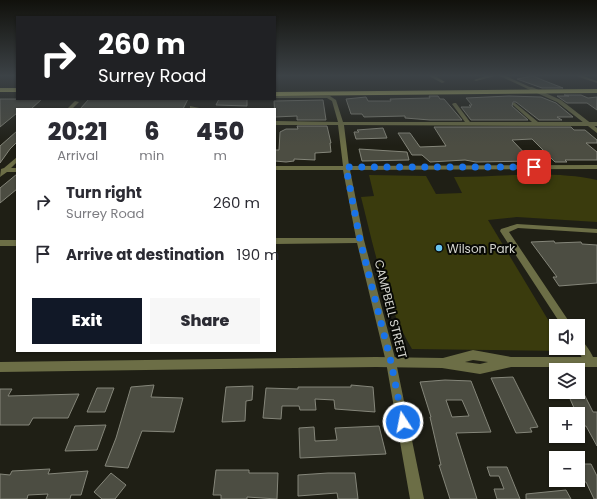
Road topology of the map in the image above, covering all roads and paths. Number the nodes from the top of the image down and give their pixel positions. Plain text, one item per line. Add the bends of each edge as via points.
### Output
1 (333, 99) edge
2 (555, 99) edge
3 (559, 99) edge
4 (77, 102) dead end
5 (454, 104) dead end
6 (515, 104) dead end
7 (192, 107) dead end
8 (70, 108) edge
9 (197, 108) edge
10 (276, 124) edge
11 (341, 124) junction
12 (469, 124) junction
13 (536, 124) junction
14 (594, 125) edge
15 (597, 131) edge
16 (16, 160) edge
17 (346, 167) junction
18 (597, 167) edge
19 (276, 168) edge
20 (3, 170) edge
21 (16, 170) edge
22 (0, 175) edge
23 (597, 231) edge
24 (360, 240) junction
25 (276, 241) edge
26 (0, 243) edge
27 (16, 243) edge
28 (562, 319) edge
29 (585, 350) edge
30 (595, 361) edge
31 (391, 362) junction
32 (0, 367) edge
33 (417, 499) edge

1 - 11 street, CAMPBELL STREET
2 - 14 street
3 - 14 street
4 - 8 street
5 - 12 street
6 - 13 street
7 - 9 street
10 - 11 street
11 - 12 street
11 - 17 street, CAMPBELL STREET
12 - 13 street
13 - 14 street
14 - 15 street
16 - 20 street
17 - 18 street
17 - 19 street
17 - 24 street, CAMPBELL STREET
20 - 21 street
20 - 22 street
23 - 28 street via 517,226 504,230
24 - 25 street
24 - 31 street, CAMPBELL STREET
26 - 27 street
29 - 30 street
30 - 31 street via 511,362 480,369 442,363
31 - 32 street
31 - 33 street, CAMPBELL STREET

